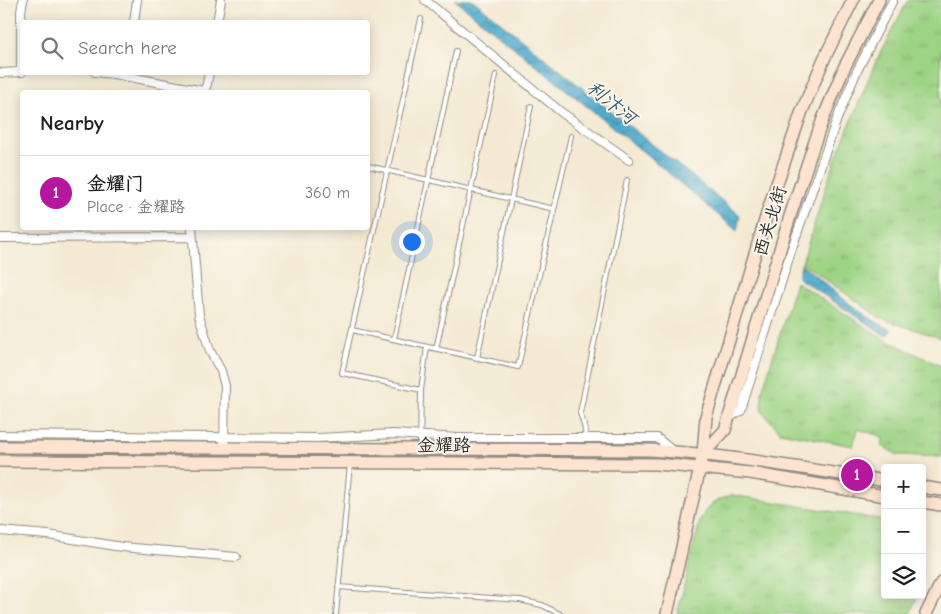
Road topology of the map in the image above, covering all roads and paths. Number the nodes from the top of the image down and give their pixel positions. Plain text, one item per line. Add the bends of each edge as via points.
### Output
1 (23, 0) edge
2 (137, 0) edge
3 (221, 0) edge
4 (425, 0) edge
5 (853, 0) edge
6 (879, 0) edge
7 (893, 0) edge
8 (421, 19) dead end
9 (21, 20) edge
10 (134, 20) edge
11 (217, 20) edge
12 (456, 51) dead end
13 (20, 72) edge
14 (0, 73) edge
15 (129, 75) edge
16 (208, 75) edge
17 (496, 75) dead end
18 (195, 90) edge
19 (204, 90) edge
20 (531, 106) dead end
21 (571, 136) dead end
22 (629, 160) dead end
23 (370, 167) edge
24 (387, 171) junction
25 (429, 180) junction
26 (627, 180) dead end
27 (471, 190) junction
28 (511, 199) junction
29 (554, 209) junction
30 (192, 230) edge
31 (192, 237) junction
32 (0, 238) edge
33 (352, 330) junction
34 (394, 340) junction
35 (428, 347) junction
36 (436, 349) junction
37 (477, 358) junction
38 (421, 390) junction
39 (728, 420) junction
40 (0, 435) edge
41 (420, 436) junction
42 (586, 438) junction
43 (224, 442) junction
44 (0, 447) edge
45 (420, 448) junction
46 (673, 451) junction
47 (704, 454) junction
48 (0, 461) edge
49 (350, 462) junction
50 (701, 468) junction
51 (881, 480) edge
52 (926, 488) edge
53 (941, 490) edge
54 (881, 495) edge
55 (926, 503) edge
56 (941, 505) edge
57 (0, 531) edge
58 (236, 557) dead end
59 (941, 583) edge
60 (338, 587) junction
61 (336, 614) edge
62 (560, 614) edge
63 (667, 614) edge
64 (926, 614) edge

1 - 9 street
2 - 10 street
3 - 11 street
4 - 22 street via 561,112
5 - 47 main road, 西关北街 via 802,111 779,175 706,417
6 - 39 main road, 西关北街 via 844,68 823,119
7 - 39 street via 837,119 741,410
8 - 24 lane
12 - 25 lane
13 - 14 street
15 - 18 street
16 - 19 street
17 - 27 lane
20 - 28 lane
21 - 29 lane
23 - 24 lane
24 - 25 lane
24 - 33 lane
25 - 27 lane
25 - 34 lane
26 - 42 lane via 580,413
27 - 28 lane
27 - 36 lane
28 - 29 lane
28 - 37 lane
29 - 37 lane via 518,367
30 - 31 street
31 - 32 street
31 - 43 street via 199,315 224,386
33 - 34 lane
33 - 38 lane via 342,373
34 - 35 lane
35 - 36 lane
35 - 38 lane
36 - 37 lane
38 - 41 lane
39 - 47 main road, 西关北街 via 725,430
40 - 43 street
41 - 42 street
41 - 43 street via 393,434
41 - 45 lane
42 - 46 street via 657,438
43 - 44 main road, 金耀路
43 - 45 main road, 金耀路
45 - 46 main road, 金耀路
46 - 47 main road, 金耀路
47 - 50 main road, 西关北街
47 - 51 main road, 金耀路
48 - 49 main road, 金耀路
49 - 50 main road, 金耀路 via 657,464
49 - 60 lane
50 - 54 main road, 金耀路
50 - 63 main road, 西关北街
52 - 53 main road
55 - 56 main road
57 - 58 street via 122,547
59 - 64 main road
60 - 61 lane
60 - 62 lane via 520,600 542,605

